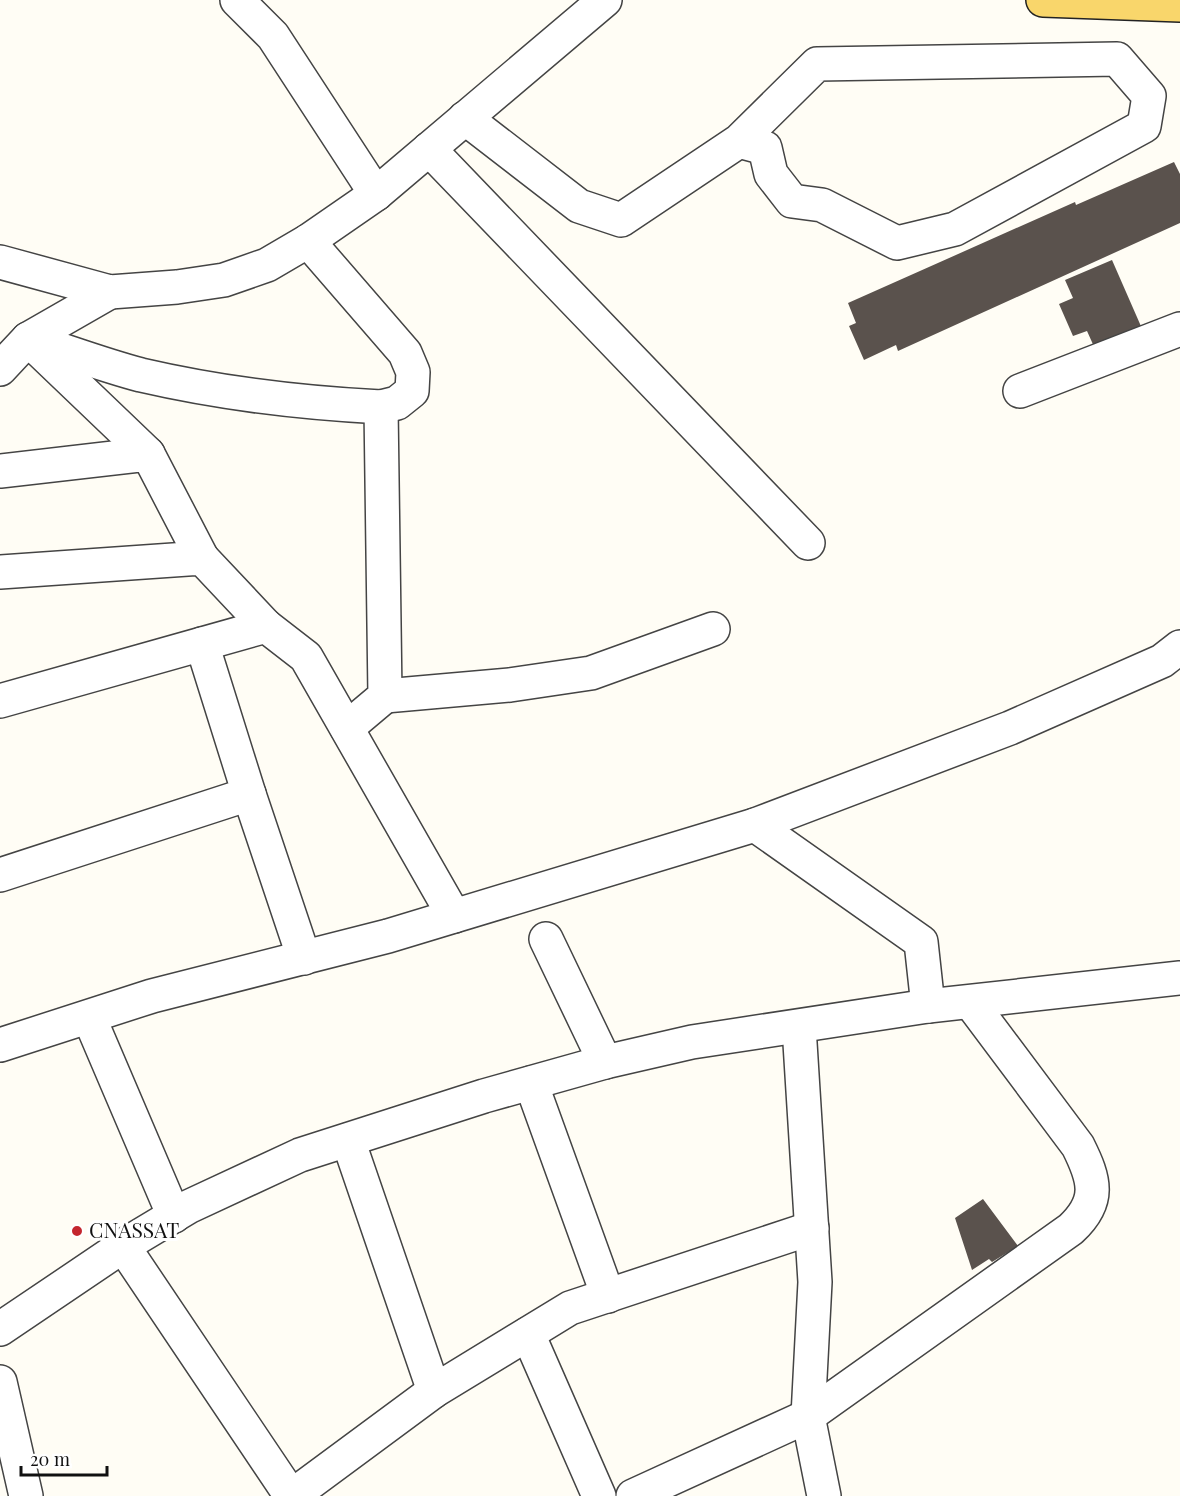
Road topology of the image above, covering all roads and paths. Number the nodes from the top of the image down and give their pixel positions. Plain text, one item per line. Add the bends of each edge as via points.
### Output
1 (237, 0) edge
2 (606, 0) edge
3 (1043, 0) edge
4 (1098, 1) edge
5 (1180, 5) edge
6 (465, 118) junction
7 (739, 141) junction
8 (429, 149) junction
9 (376, 194) junction
10 (308, 241) junction
11 (0, 262) edge
12 (110, 292) junction
13 (1180, 329) edge
14 (28, 339) junction
15 (0, 369) edge
16 (1020, 392) dead end
17 (381, 407) junction
18 (148, 454) junction
19 (0, 471) edge
20 (808, 543) dead end
21 (202, 558) junction
22 (0, 572) edge
23 (266, 626) junction
24 (713, 629) dead end
25 (202, 644) junction
26 (1180, 647) edge
27 (385, 696) junction
28 (0, 701) edge
29 (347, 728) junction
30 (249, 794) junction
31 (755, 825) junction
32 (0, 875) edge
33 (454, 916) junction
34 (546, 939) dead end
35 (304, 958) junction
36 (1180, 978) edge
37 (971, 1003) junction
38 (928, 1006) junction
39 (89, 1017) junction
40 (799, 1027) junction
41 (0, 1045) edge
42 (605, 1062) junction
43 (531, 1083) junction
44 (348, 1140) junction
45 (174, 1216) junction
46 (812, 1228) junction
47 (123, 1246) junction
48 (608, 1296) junction
49 (0, 1329) edge
50 (528, 1334) junction
51 (0, 1382) edge
52 (434, 1391) junction
53 (808, 1416) junction
54 (26, 1496) edge
55 (291, 1496) edge
56 (599, 1496) edge
57 (633, 1496) edge
58 (825, 1496) edge

1 - 9 street via 273,36
2 - 6 street
3 - 4 main road
4 - 5 main road
6 - 7 street via 579,206 621,220
6 - 8 street
7 - 7 street via 765,148 771,174 792,201 822,205 897,243 955,230 1144,126 1149,96 1117,60 817,64
8 - 9 street
8 - 20 street
9 - 10 street
10 - 12 street via 267,265 224,280
10 - 17 street via 405,353 413,372 412,391 397,403
11 - 12 street
12 - 14 street
13 - 16 street
14 - 15 street
14 - 17 street via 152,377 245,394
14 - 18 street
17 - 27 street
18 - 19 street
18 - 21 street
21 - 22 street
21 - 23 street
23 - 25 street
23 - 29 street via 306,657
24 - 27 street via 591,673
25 - 28 street
25 - 30 street
26 - 31 street via 1162,661 1010,728
27 - 29 street
29 - 33 street
30 - 32 street
30 - 35 street
31 - 33 street
31 - 38 street via 921,942
33 - 35 street
34 - 42 street
35 - 39 street via 152,996
36 - 37 street
37 - 38 street
37 - 53 street via 1078,1146 1090,1170 1093,1197 1085,1216 1071,1229
38 - 40 street
39 - 41 street
39 - 45 street
40 - 42 street via 692,1042
40 - 46 street
42 - 43 street
43 - 44 street
43 - 48 street
44 - 45 street via 300,1155
44 - 52 street
45 - 47 street
46 - 48 street
46 - 53 street via 815,1282
47 - 49 street
47 - 55 street
48 - 50 street via 570,1308
50 - 52 street
50 - 56 street
51 - 54 street
52 - 55 street
53 - 57 street
53 - 58 street

